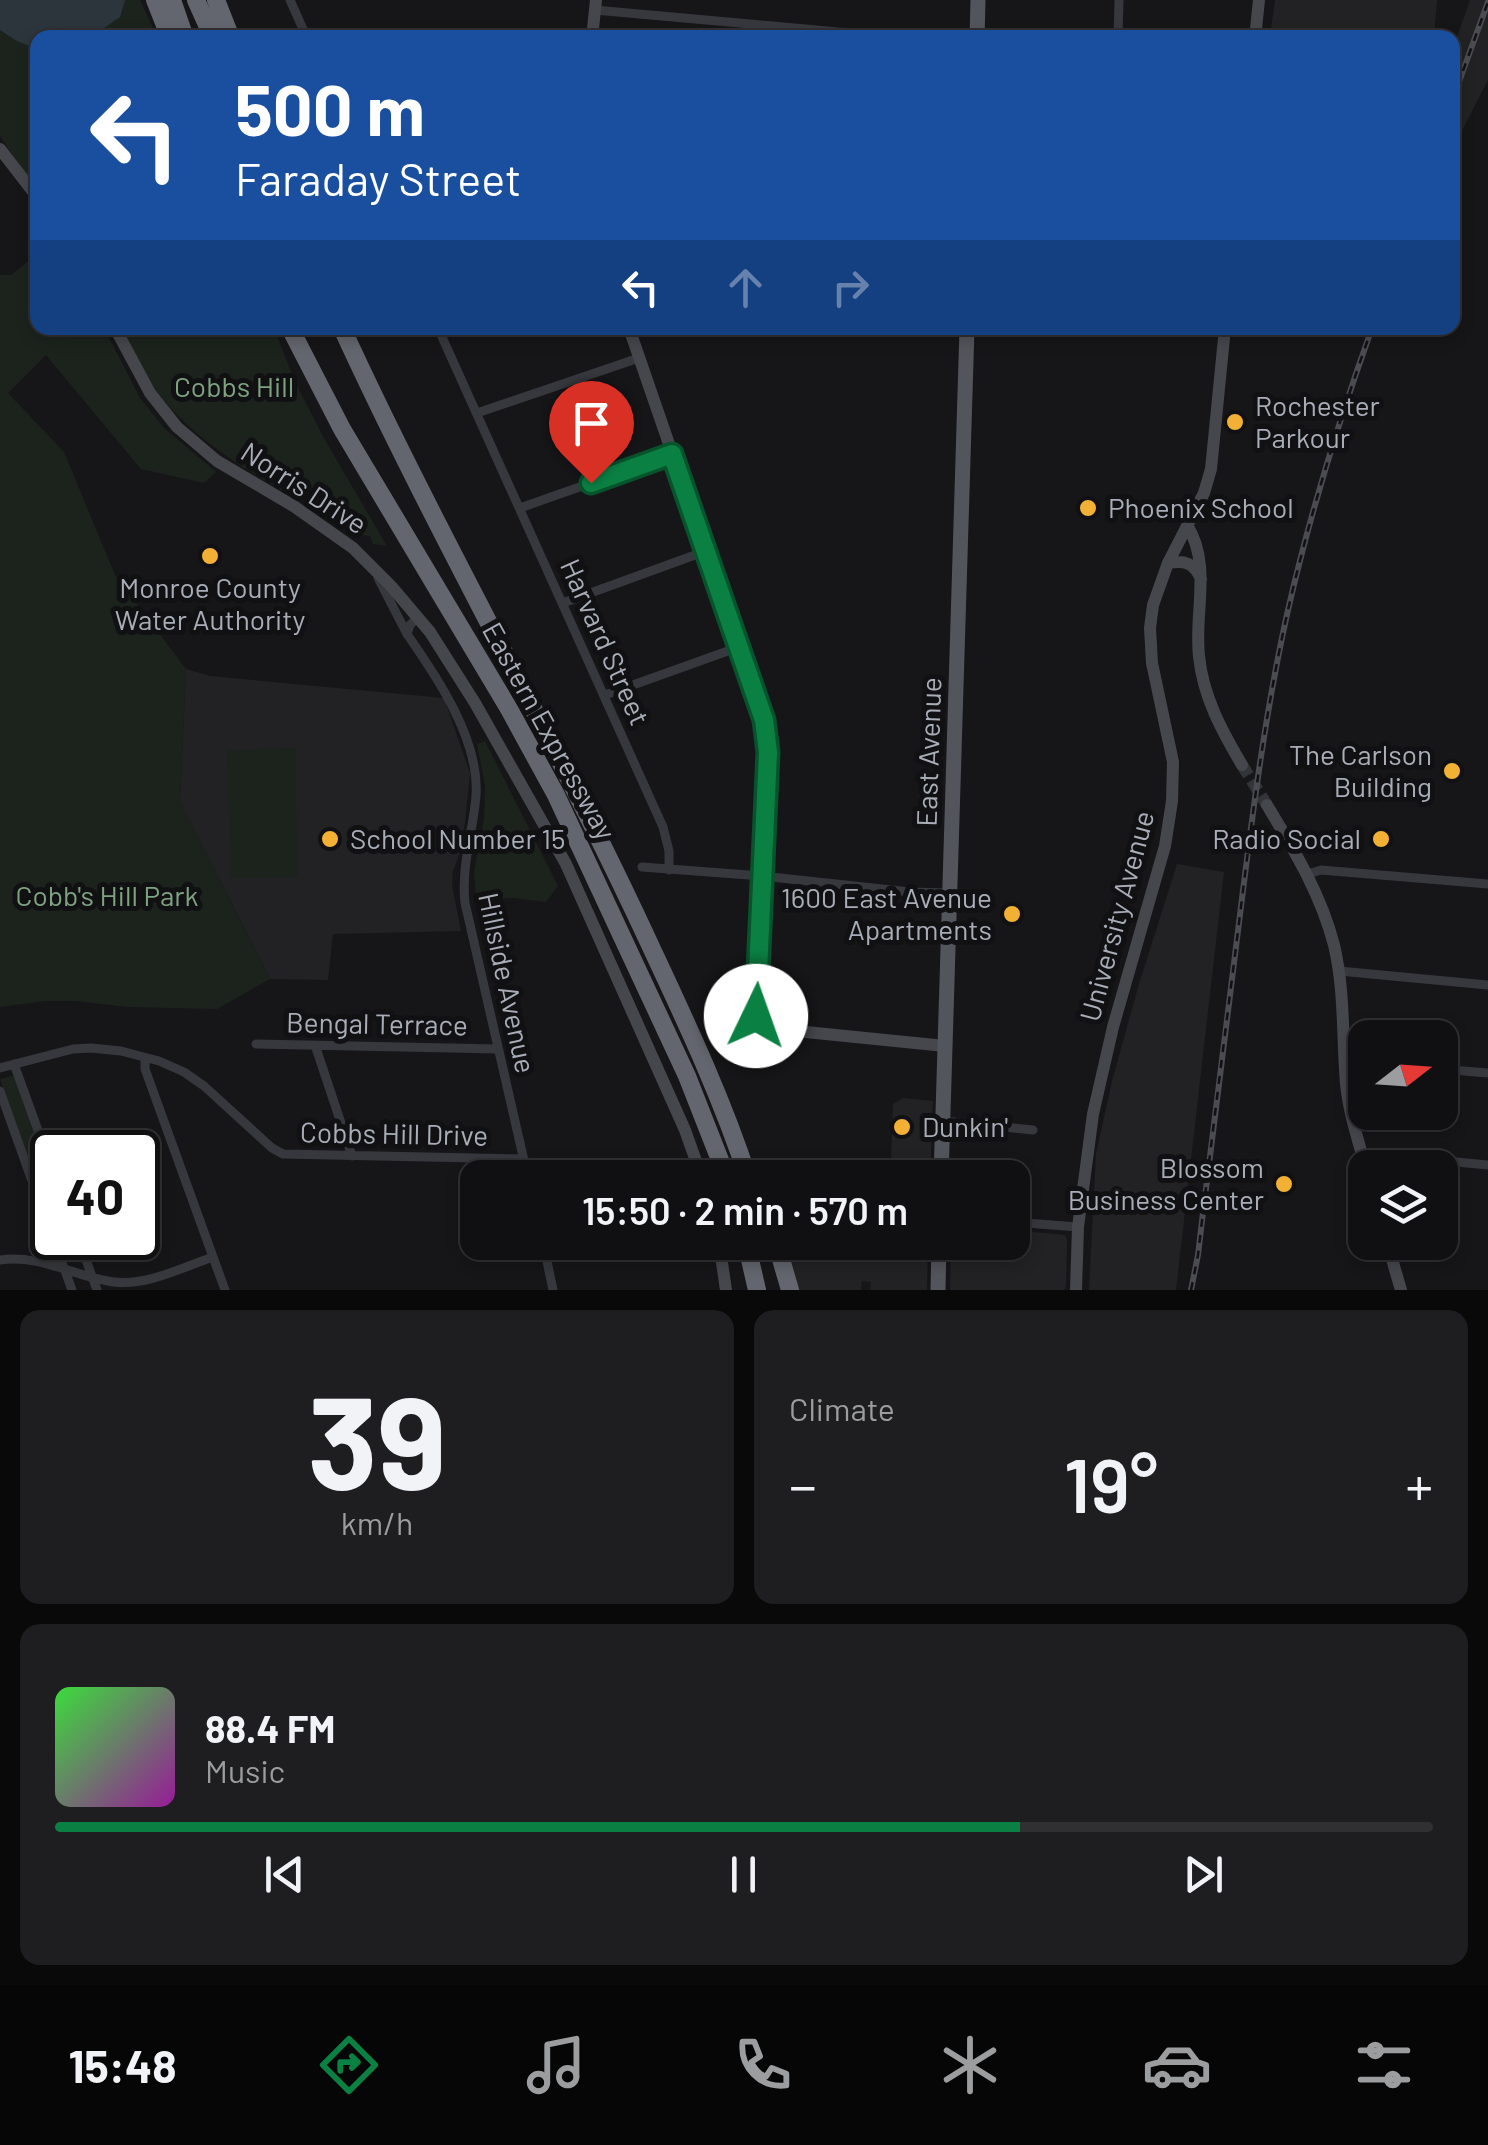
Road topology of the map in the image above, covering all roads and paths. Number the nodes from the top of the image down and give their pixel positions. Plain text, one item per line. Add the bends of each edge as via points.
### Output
1 (155, 0) edge
2 (172, 0) edge
3 (196, 0) edge
4 (216, 0) edge
5 (290, 0) edge
6 (978, 0) edge
7 (1119, 0) edge
8 (1259, 0) edge
9 (595, 5) edge
10 (167, 30) edge
11 (181, 30) edge
12 (209, 30) edge
13 (228, 30) edge
14 (303, 30) edge
15 (593, 30) edge
16 (829, 30) edge
17 (977, 30) edge
18 (1118, 30) edge
19 (1256, 30) edge
20 (0, 149) edge
21 (30, 188) edge
22 (118, 335) edge
23 (294, 335) edge
24 (345, 335) edge
25 (441, 335) edge
26 (631, 335) edge
27 (967, 335) edge
28 (1225, 335) edge
29 (639, 358) junction
30 (478, 413) junction
31 (672, 454) junction
32 (520, 508) junction
33 (1187, 525) junction
34 (706, 551) junction
35 (369, 562) junction
36 (1168, 563) junction
37 (1200, 579) junction
38 (562, 602) junction
39 (418, 617) junction
40 (407, 634) junction
41 (739, 647) junction
42 (605, 695) junction
43 (1242, 765) tunnel mouth
44 (1267, 805) tunnel mouth
45 (642, 867) dead end
46 (669, 870) junction
47 (1308, 874) junction
48 (762, 876) junction
49 (1488, 884) edge
50 (950, 893) junction
51 (1339, 971) junction
52 (1488, 985) edge
53 (256, 1044) dead end
54 (314, 1045) junction
55 (945, 1046) junction
56 (498, 1049) junction
57 (145, 1058) junction
58 (1344, 1060) junction
59 (1348, 1060) edge
60 (4, 1064) edge
61 (1458, 1071) edge
62 (1488, 1074) edge
63 (0, 1091) edge
64 (943, 1121) junction
65 (34, 1130) edge
66 (1033, 1130) dead end
67 (1361, 1150) edge
68 (352, 1156) junction
69 (524, 1160) joint
70 (696, 1160) edge
71 (719, 1160) edge
72 (742, 1160) edge
73 (942, 1160) edge
74 (1458, 1164) edge
75 (1488, 1165) edge
76 (30, 1174) edge
77 (1030, 1223) edge
78 (1078, 1227) junction
79 (213, 1257) junction
80 (0, 1260) edge
81 (61, 1260) edge
82 (86, 1260) edge
83 (547, 1260) edge
84 (722, 1260) edge
85 (740, 1260) edge
86 (750, 1260) edge
87 (770, 1260) edge
88 (781, 1260) edge
89 (939, 1260) edge
90 (1393, 1260) edge
91 (64, 1269) junction
92 (92, 1278) junction
93 (72, 1290) edge
94 (97, 1290) edge
95 (224, 1290) edge
96 (553, 1290) edge
97 (726, 1290) edge
98 (744, 1290) edge
99 (757, 1290) edge
100 (778, 1290) edge
101 (790, 1290) edge
102 (938, 1290) edge
103 (1076, 1290) edge
104 (1401, 1290) edge

1 - 10 highway
2 - 11 highway
3 - 12 highway
4 - 13 highway
5 - 14 street
6 - 17 main road
7 - 18 street
8 - 19 street
9 - 15 street
9 - 16 street
20 - 21 street
22 - 35 street, Norris Drive via 176,427
23 - 71 highway, Eastern Expressway via 563,808
24 - 72 highway, Eastern Expressway via 603,845
25 - 30 street, Harvard Street
26 - 29 street
27 - 50 main road, East Avenue
28 - 33 street, University Avenue via 1211,469
29 - 30 street
29 - 31 street
30 - 32 street, Harvard Street
31 - 32 street
31 - 34 street
32 - 38 street, Harvard Street
33 - 36 street, University Avenue
33 - 37 street via 1199,552
34 - 38 street
34 - 41 street
35 - 39 street, Norris Drive
35 - 40 street, Hillside Avenue
36 - 37 street via 1190,564
36 - 78 street, University Avenue via 1150,628 1173,762 1172,801 1103,1066
37 - 43 street via 1202,678
38 - 42 street, Harvard Street
39 - 40 street
39 - 70 street, Norris Drive via 566,864
40 - 56 street, Hillside Avenue via 448,699 472,760 476,792 463,887
41 - 42 street
41 - 48 street via 767,735
42 - 46 street, Harvard Street via 664,827
44 - 47 street
45 - 46 street
46 - 48 street
47 - 49 street
47 - 51 street
48 - 50 street
48 - 55 street via 758,1025
50 - 55 main road, East Avenue
51 - 52 street
51 - 58 street
53 - 54 street, Bengal Terrace
54 - 56 street, Bengal Terrace
54 - 68 street
55 - 64 main road, East Avenue
56 - 69 street, Hillside Avenue
57 - 60 street, Cobbs Hill Drive via 91,1048
57 - 68 street, Cobbs Hill Drive via 194,1078 278,1152
57 - 79 street
58 - 59 street
58 - 67 street
60 - 65 street
61 - 62 street
63 - 76 street
64 - 66 street
64 - 73 main road, East Avenue
68 - 69 street, Cobbs Hill Drive
74 - 75 street
77 - 78 street
78 - 103 street, University Avenue
79 - 92 street via 138,1281
79 - 95 street
80 - 91 street via 25,1258
81 - 91 street
82 - 92 street
83 - 96 street
84 - 97 street
85 - 98 highway
86 - 99 highway
87 - 100 highway
88 - 101 highway
89 - 102 main road
90 - 104 street
91 - 92 street
91 - 93 street
92 - 94 street

